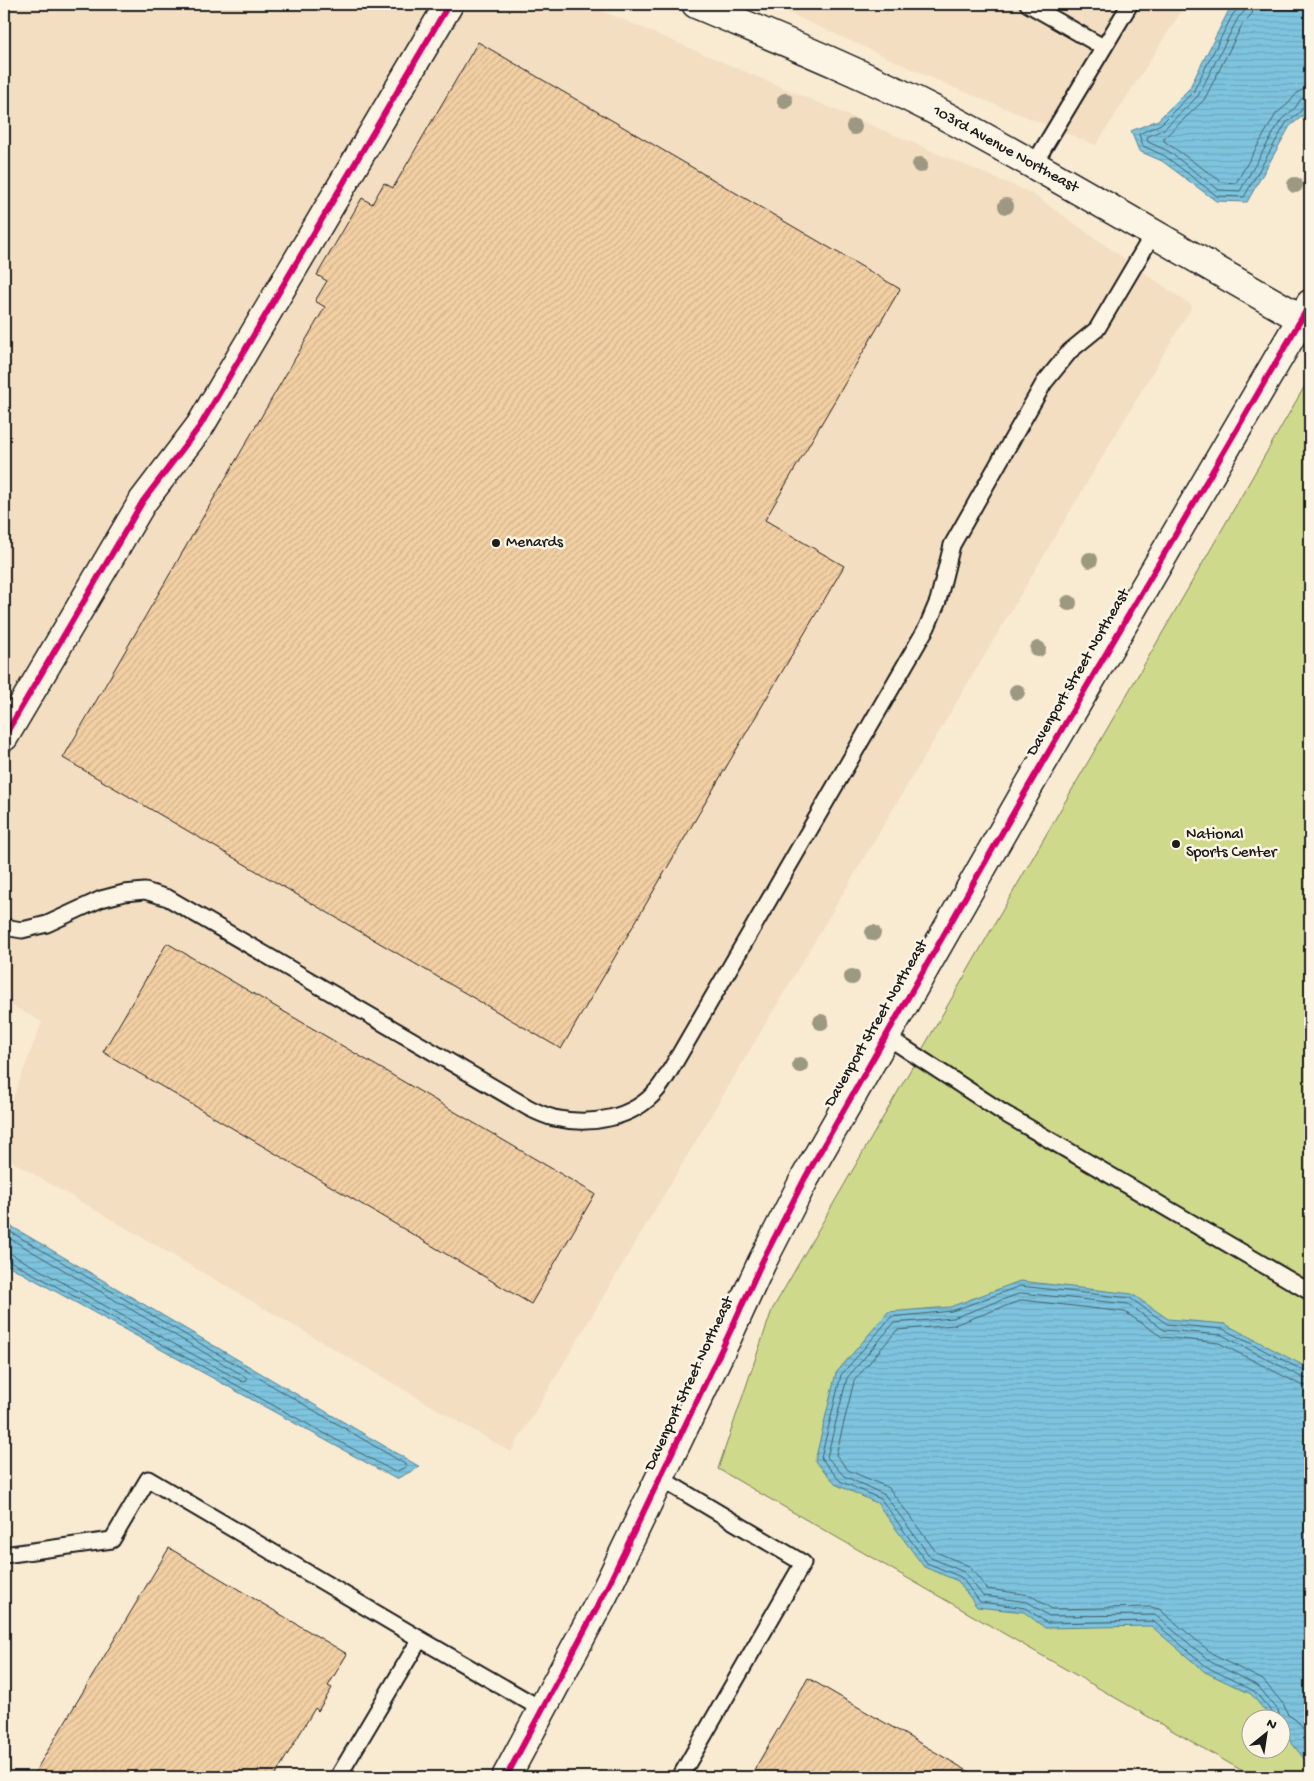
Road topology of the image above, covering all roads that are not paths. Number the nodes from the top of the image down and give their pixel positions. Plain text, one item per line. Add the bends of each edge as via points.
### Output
1 (449, 4) edge
2 (696, 4) edge
3 (1028, 4) edge
4 (1130, 4) edge
5 (1103, 47) junction
6 (1034, 164) junction
7 (1153, 234) junction
8 (1307, 316) edge
9 (4, 737) edge
10 (4, 927) edge
11 (886, 1036) junction
12 (1310, 1292) edge
13 (660, 1478) junction
14 (4, 1555) edge
15 (420, 1639) junction
16 (543, 1710) junction
17 (338, 1777) edge
18 (506, 1777) edge
19 (680, 1777) edge

1 - 9 street via 200,426 143,501
2 - 6 street, 103rd Avenue Northeast via 838,64
3 - 5 lane
4 - 5 lane
5 - 6 lane
6 - 7 street, 103rd Avenue Northeast
7 - 8 street, 103rd Avenue Northeast
7 - 10 lane via 1097,329 1070,351 1044,383 952,545 938,602 927,626 674,1064 657,1090 640,1105 599,1121 553,1118 529,1108 168,898 145,891 101,899 47,924 22,930
8 - 11 street, Davenport Street Northeast via 1027,789
11 - 12 lane via 1002,1112
11 - 13 street, Davenport Street Northeast via 766,1253
13 - 16 street, Davenport Street Northeast
13 - 19 lane via 803,1564
14 - 15 lane via 112,1540 148,1478
15 - 16 lane
15 - 17 lane
16 - 18 street, Davenport Street Northeast

